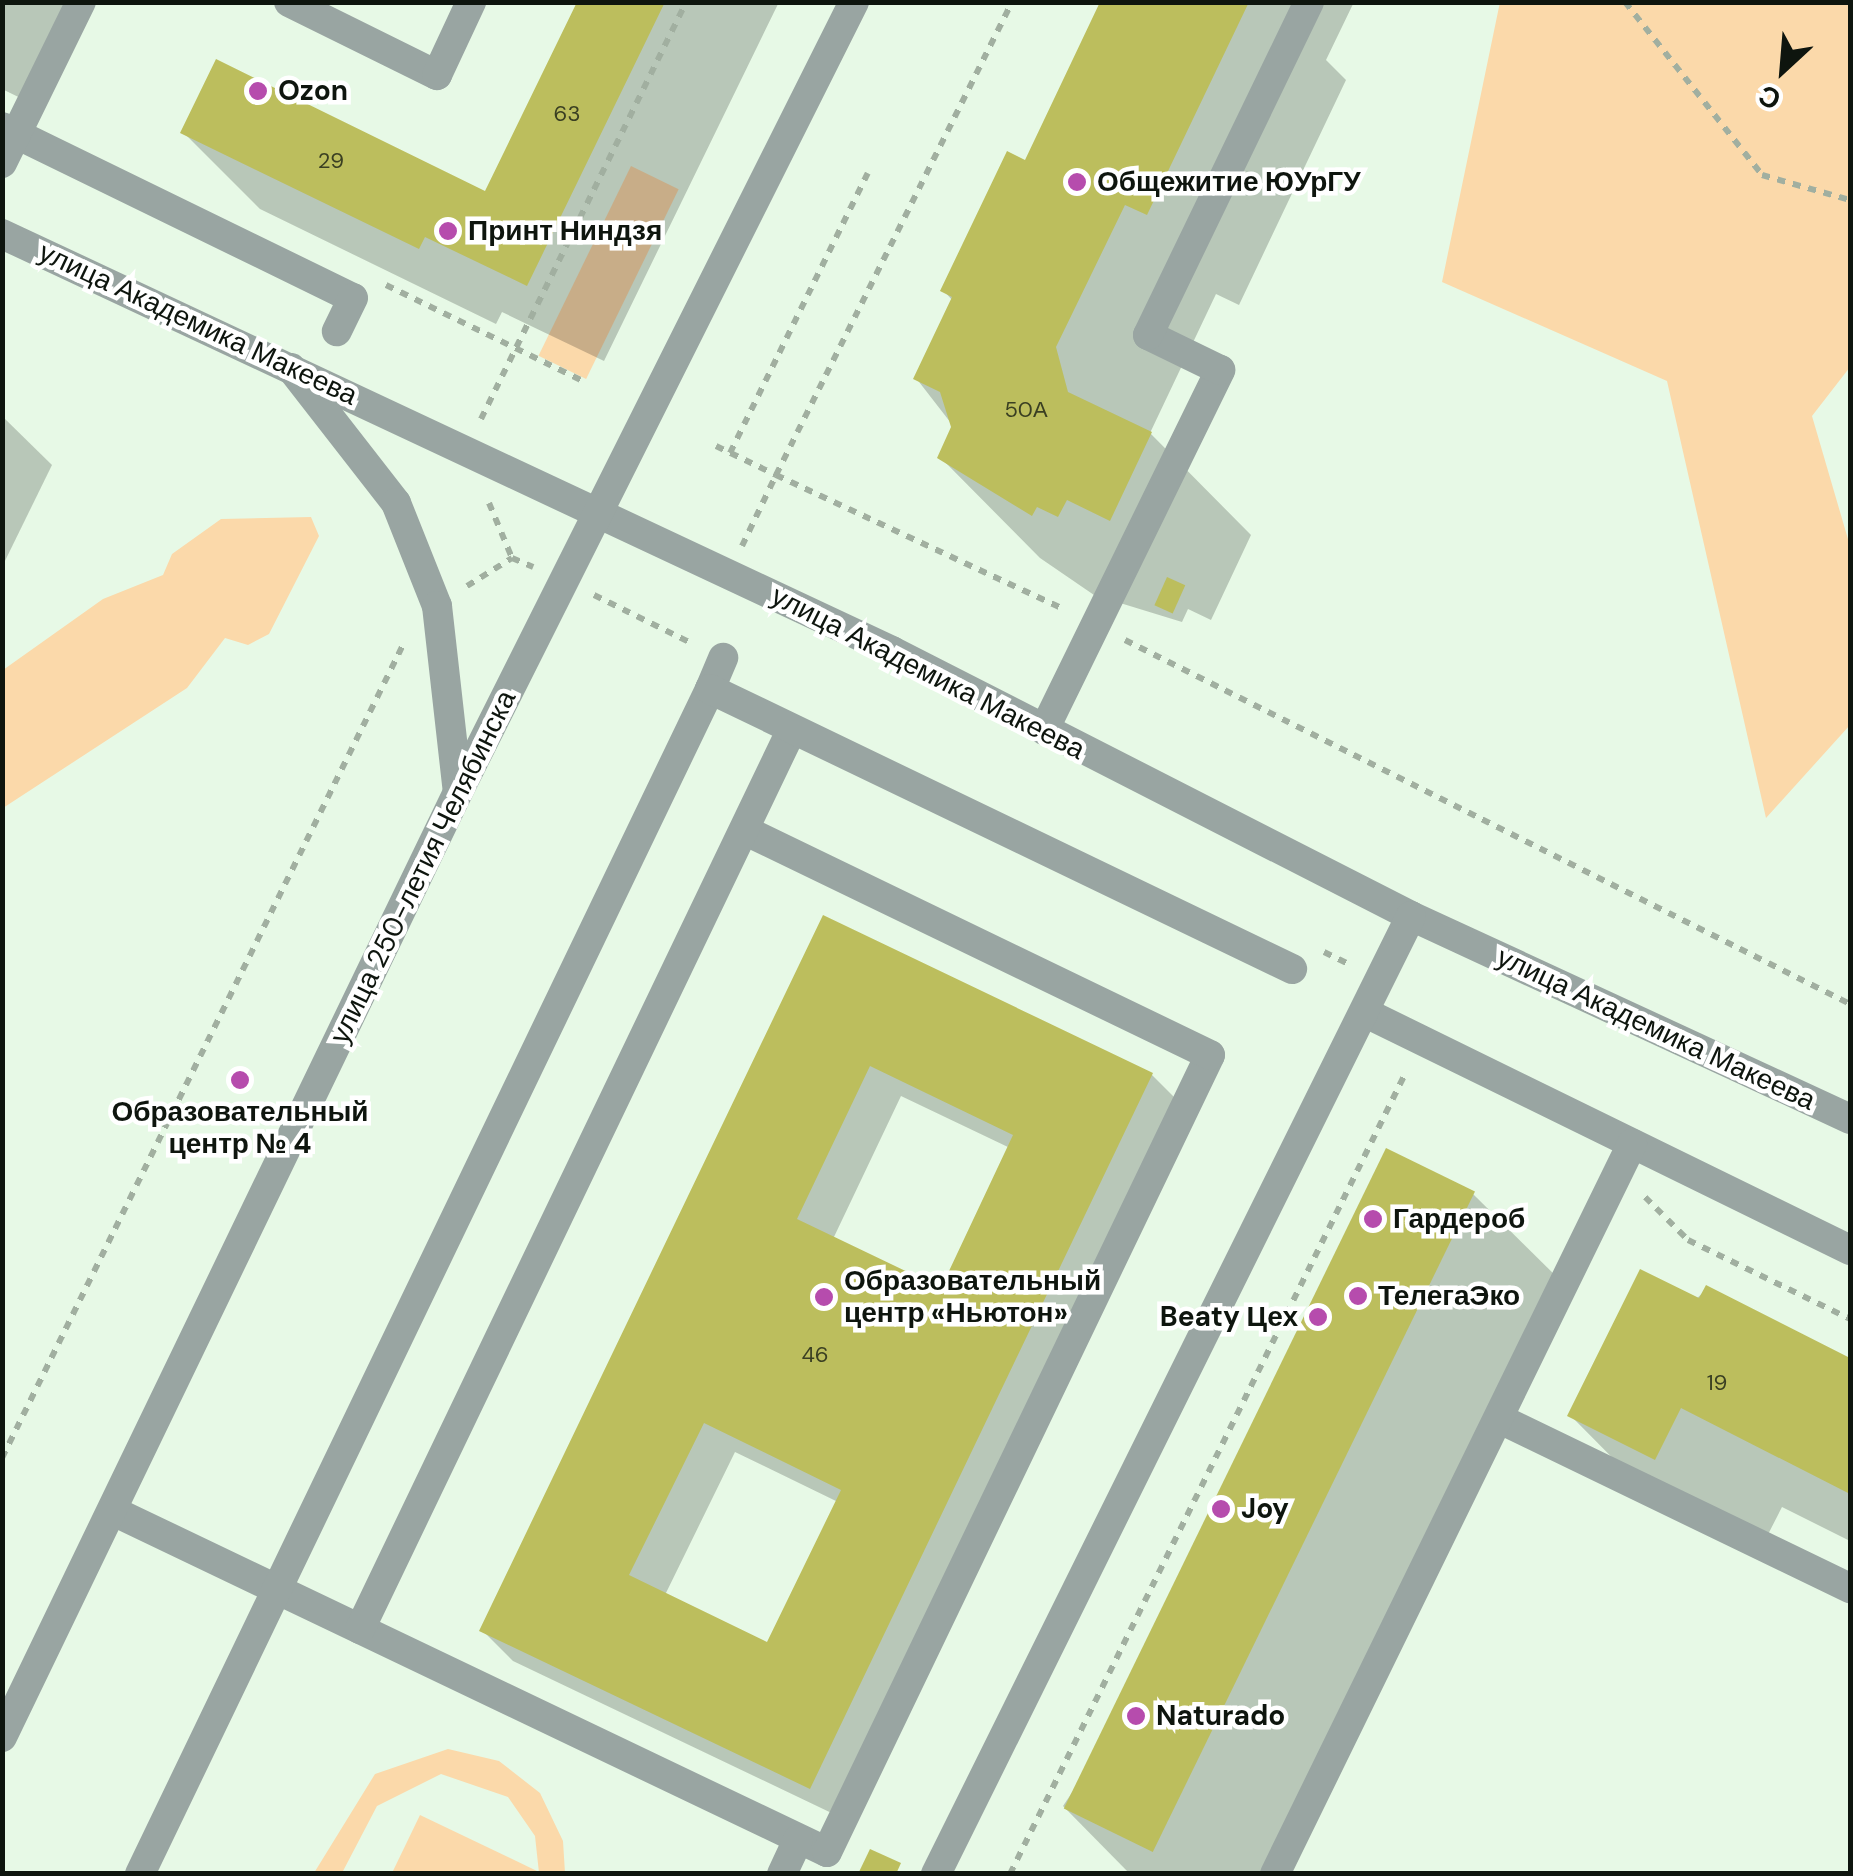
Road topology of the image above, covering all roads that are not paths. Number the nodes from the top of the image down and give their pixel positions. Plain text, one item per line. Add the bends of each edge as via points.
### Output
1 (81, 2) edge
2 (290, 2) edge
3 (471, 2) edge
4 (854, 2) edge
5 (1310, 2) edge
6 (10, 131) edge
7 (2, 163) edge
8 (2, 234) edge
9 (337, 331) dead end
10 (286, 362) junction
11 (599, 512) junction
12 (723, 658) dead end
13 (710, 689) junction
14 (792, 729) junction
15 (1044, 730) junction
16 (458, 792) junction
17 (744, 830) junction
18 (1412, 916) junction
19 (1292, 969) dead end
20 (1366, 1012) junction
21 (1850, 1119) edge
22 (1632, 1144) junction
23 (1850, 1250) edge
24 (1500, 1419) junction
25 (113, 1510) junction
26 (278, 1588) junction
27 (1850, 1588) edge
28 (360, 1628) junction
29 (2, 1737) edge
30 (798, 1839) junction
31 (140, 1874) edge
32 (782, 1874) edge
33 (936, 1874) edge
34 (1274, 1874) edge

1 - 6 street
2 - 3 street via 437,75
4 - 11 street, улица 250-летия Челябинска
5 - 15 street via 1148,335 1220,370
6 - 7 street
6 - 9 street via 353,298
8 - 10 street, улица Академика Макеева
10 - 11 street, улица Академика Макеева
10 - 16 street via 396,502 436,606
11 - 15 street, улица Академика Макеева
11 - 16 street, улица 250-летия Челябинска
12 - 13 street
13 - 14 street
13 - 26 street
14 - 17 street
14 - 19 street
15 - 18 street, улица Академика Макеева
16 - 25 street, улица 250-летия Челябинска
17 - 28 street
17 - 30 street via 1210,1054 827,1852
18 - 20 street
18 - 21 street, улица Академика Макеева
20 - 22 street
20 - 33 street
22 - 23 street
22 - 24 street
24 - 27 street
24 - 34 street
25 - 26 street
25 - 29 street, улица 250-летия Челябинска
26 - 28 street
26 - 31 street
28 - 30 street
30 - 32 street

